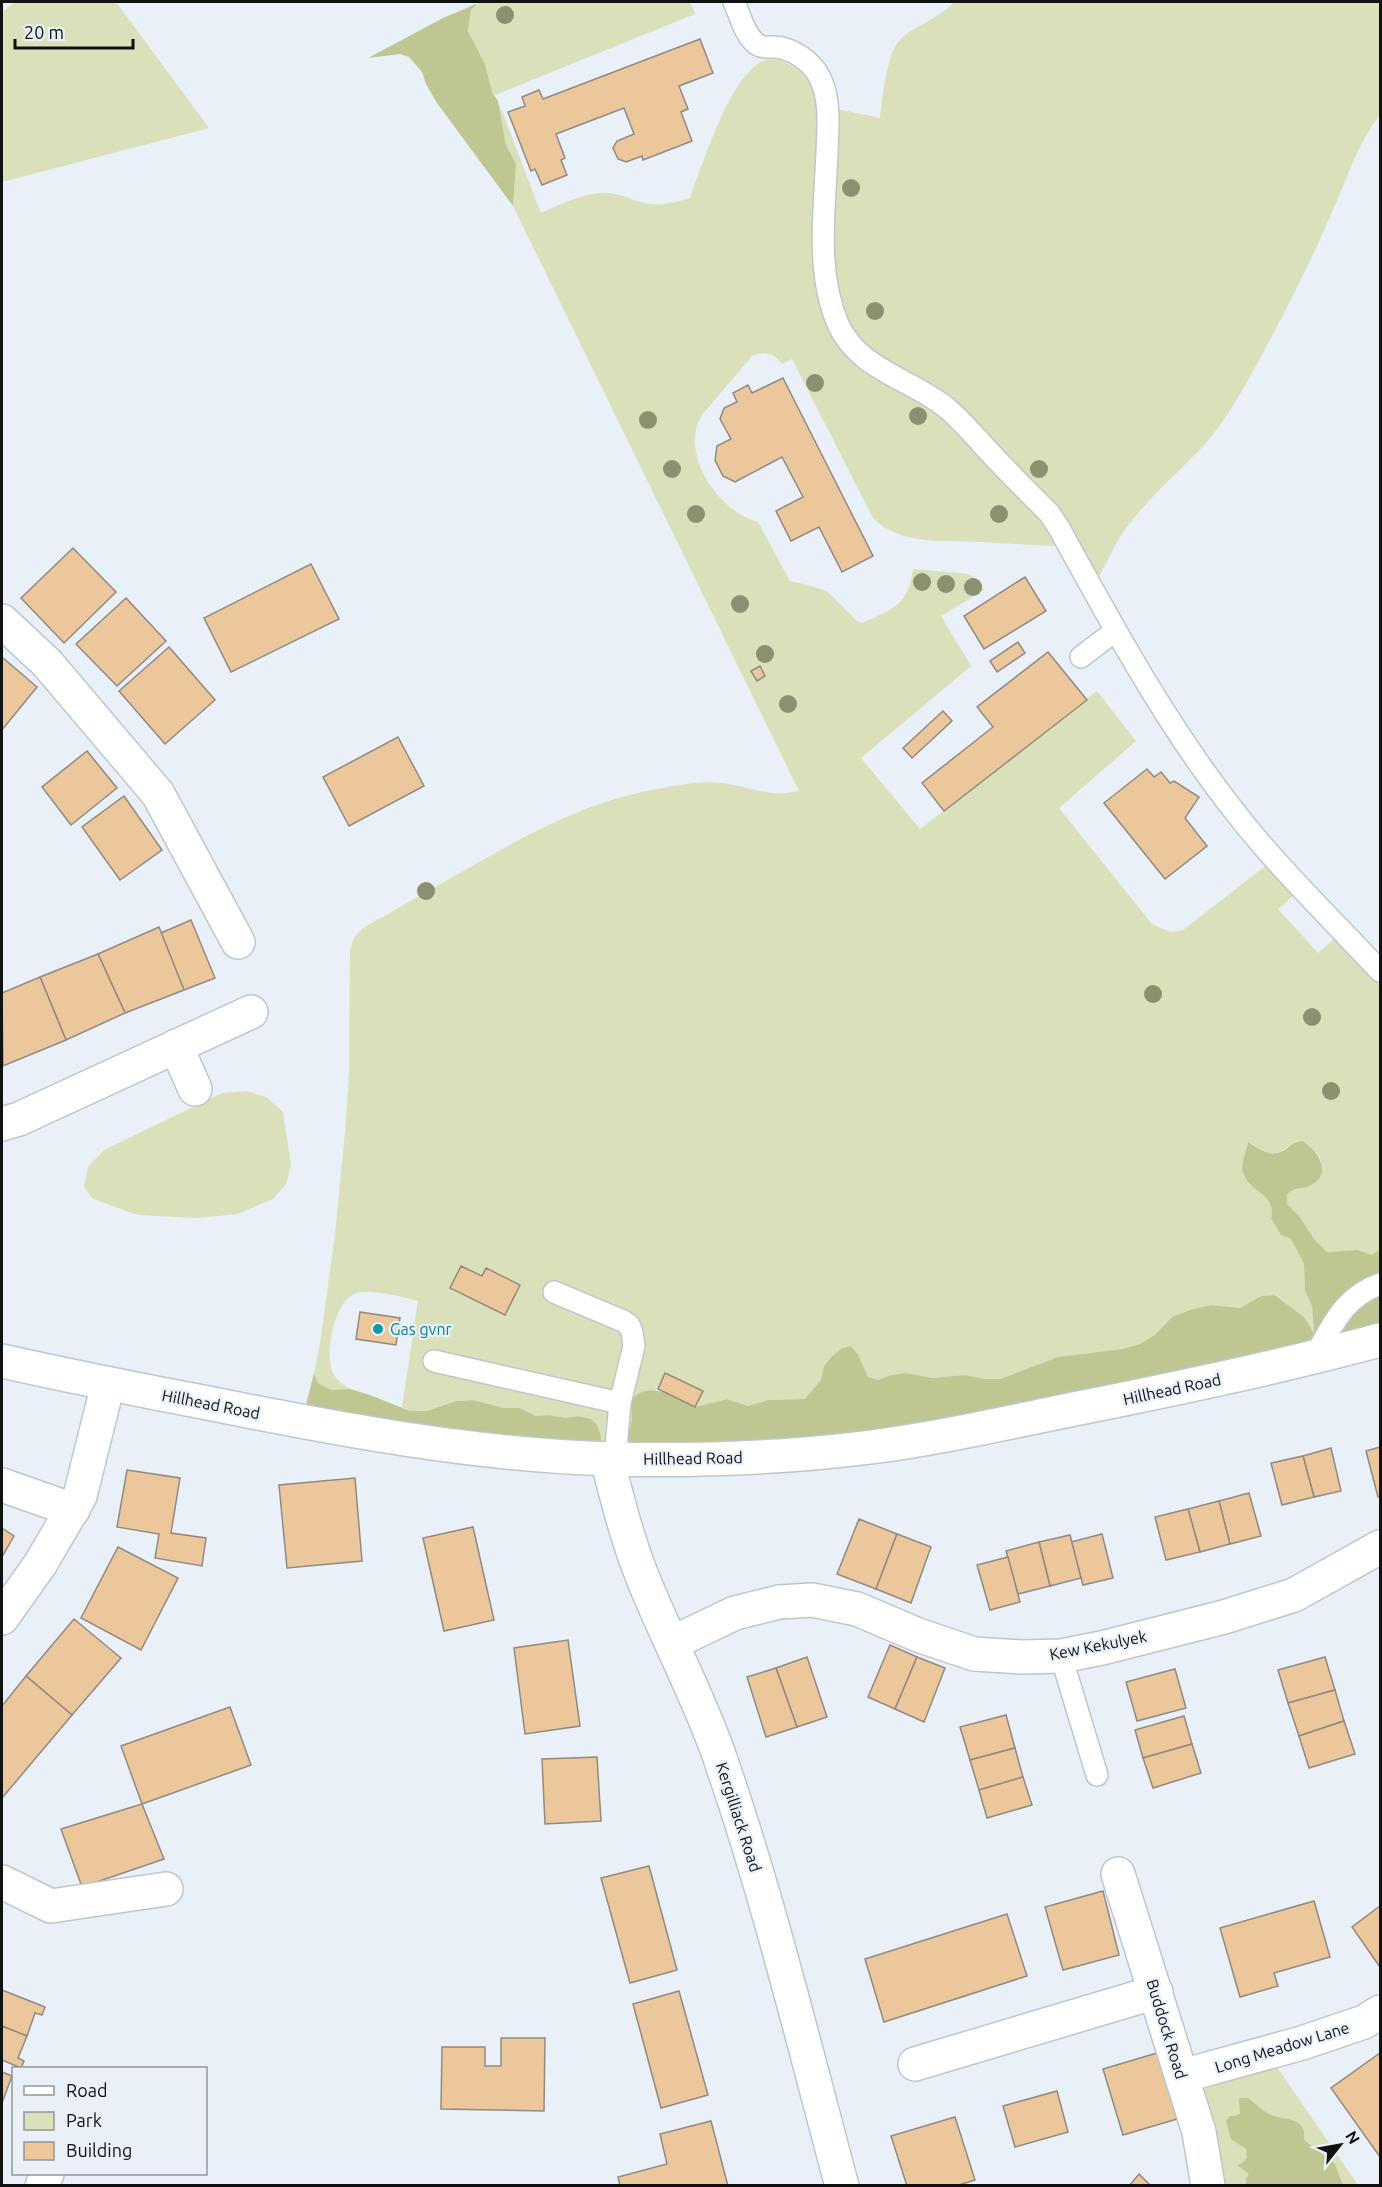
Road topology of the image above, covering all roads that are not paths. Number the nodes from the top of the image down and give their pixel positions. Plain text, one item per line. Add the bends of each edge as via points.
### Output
1 (734, 2) edge
2 (2, 621) edge
3 (1115, 631) junction
4 (1081, 657) dead end
5 (238, 942) dead end
6 (1380, 971) edge
7 (251, 1012) dead end
8 (176, 1046) junction
9 (195, 1089) dead end
10 (2, 1124) edge
11 (1380, 1284) edge
12 (554, 1292) dead end
13 (1380, 1340) edge
14 (1315, 1356) junction
15 (2, 1361) edge
16 (434, 1361) dead end
17 (108, 1384) junction
18 (620, 1403) junction
19 (611, 1459) junction
20 (2, 1485) edge
21 (73, 1510) junction
22 (1380, 1547) edge
23 (2, 1618) edge
24 (672, 1643) junction
25 (1061, 1656) junction
26 (1097, 1775) dead end
27 (1119, 1874) dead end
28 (2, 1882) edge
29 (166, 1889) dead end
30 (1156, 1992) junction
31 (1380, 2012) edge
32 (915, 2064) dead end
33 (1182, 2076) junction
34 (842, 2186) edge
35 (1208, 2186) edge

1 - 3 lane via 755,43 796,54 819,75 823,86 828,139 825,274 843,333 872,363 934,399 956,417 1049,513
2 - 5 street via 47,663 158,794
3 - 4 lane
3 - 6 lane via 1195,758 1261,844
7 - 8 street
8 - 9 street
8 - 10 street
11 - 14 lane via 1361,1292 1345,1306
12 - 18 lane via 629,1325 634,1346
13 - 14 street, Hillhead Road
14 - 19 street, Hillhead Road via 1180,1388 875,1446 760,1457
15 - 17 street, Hillhead Road
16 - 18 lane
17 - 19 street, Hillhead Road via 384,1435 544,1455
17 - 21 street
18 - 19 lane
19 - 24 street, Kergilliack Road via 629,1541
20 - 21 street
21 - 23 street
22 - 25 street, Kew Kekulyek via 1294,1595 1224,1617
24 - 25 street, Kew Kekulyek via 735,1613 779,1602 812,1600 857,1609 974,1654
24 - 34 street, Kergilliack Road via 702,1710 738,1810
25 - 26 lane
27 - 30 street, Buddock Road
28 - 29 street via 51,1906
30 - 32 street
30 - 33 street, Buddock Road
31 - 33 street, Long Meadow Lane via 1364,2022 1302,2043
33 - 35 street, Buddock Road via 1199,2132

